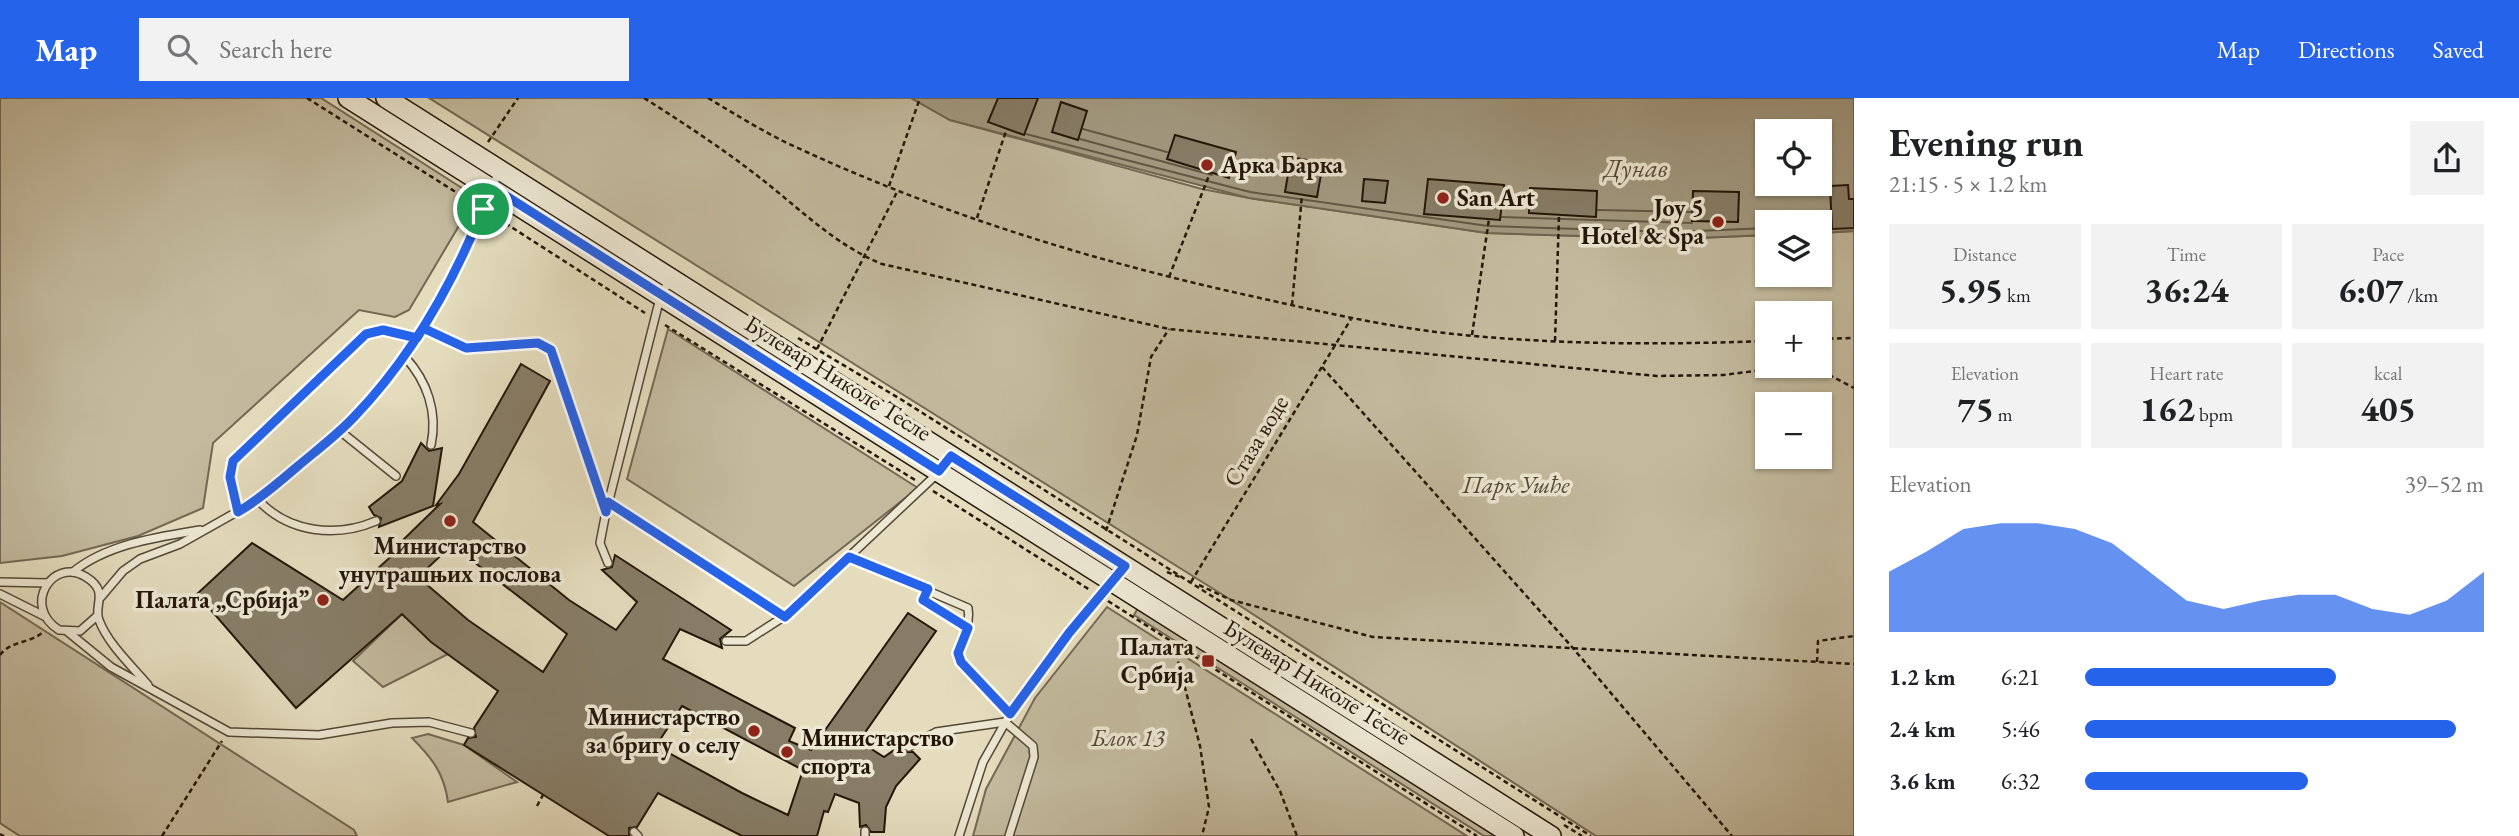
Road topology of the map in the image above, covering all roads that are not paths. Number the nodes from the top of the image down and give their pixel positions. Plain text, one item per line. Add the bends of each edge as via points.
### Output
1 (348, 98) edge
2 (386, 98) edge
3 (496, 179) junction
4 (666, 287) junction
5 (423, 328) junction
6 (417, 338) junction
7 (405, 357) junction
8 (340, 431) junction
9 (431, 445) dead end
10 (945, 463) junction
11 (396, 476) dead end
12 (258, 500) junction
13 (608, 502) junction
14 (238, 512) junction
15 (606, 512) junction
16 (376, 521) dead end
17 (208, 529) junction
18 (849, 557) junction
19 (608, 563) dead end
20 (73, 572) junction
21 (1112, 581) junction
22 (0, 582) edge
23 (48, 583) junction
24 (928, 589) junction
25 (0, 594) edge
26 (101, 597) junction
27 (44, 616) junction
28 (97, 616) junction
29 (785, 617) junction
30 (968, 628) junction
31 (68, 632) junction
32 (726, 641) dead end
33 (150, 688) junction
34 (1010, 714) junction
35 (1006, 722) junction
36 (471, 733) dead end
37 (909, 747) dead end
38 (959, 836) edge
39 (1009, 836) edge
40 (1514, 836) edge
41 (1551, 836) edge

1 - 3 main road, Булевар Николе Тесле
2 - 3 main road, Булевар Николе Тесле
3 - 4 main road, Булевар Николе Тесле
3 - 5 lane via 463,258
4 - 10 main road, Булевар Николе Тесле
4 - 13 lane
5 - 6 lane
5 - 15 lane via 466,348 538,343 551,350
6 - 7 lane
6 - 14 lane via 383,330 366,334 233,461 230,477
7 - 8 lane
7 - 9 lane via 421,374 429,397
8 - 11 lane
8 - 12 lane
10 - 18 lane via 926,487
10 - 21 main road, Булевар Николе Тесле
12 - 14 lane
12 - 16 lane via 275,515 307,529 339,530
13 - 15 lane
13 - 29 lane
14 - 17 lane
15 - 19 lane via 600,542
17 - 20 lane via 105,553
17 - 26 lane via 140,559
18 - 24 lane
18 - 29 lane
20 - 23 lane
20 - 26 lane via 93,583
21 - 34 lane
21 - 40 main road, Булевар Николе Тесле
21 - 41 main road, Булевар Николе Тесле
22 - 23 lane
23 - 27 lane via 42,595
24 - 30 lane via 923,600
24 - 30 lane via 968,608
25 - 27 lane
26 - 28 lane
27 - 31 lane
28 - 31 lane via 89,626
28 - 33 lane
29 - 32 lane via 746,641
30 - 34 lane via 958,653 961,662
31 - 33 lane via 111,667
33 - 36 lane via 229,732 319,734 429,722
34 - 35 lane
35 - 37 lane via 936,732
35 - 38 lane via 983,762
35 - 39 lane via 1033,746 1034,757

